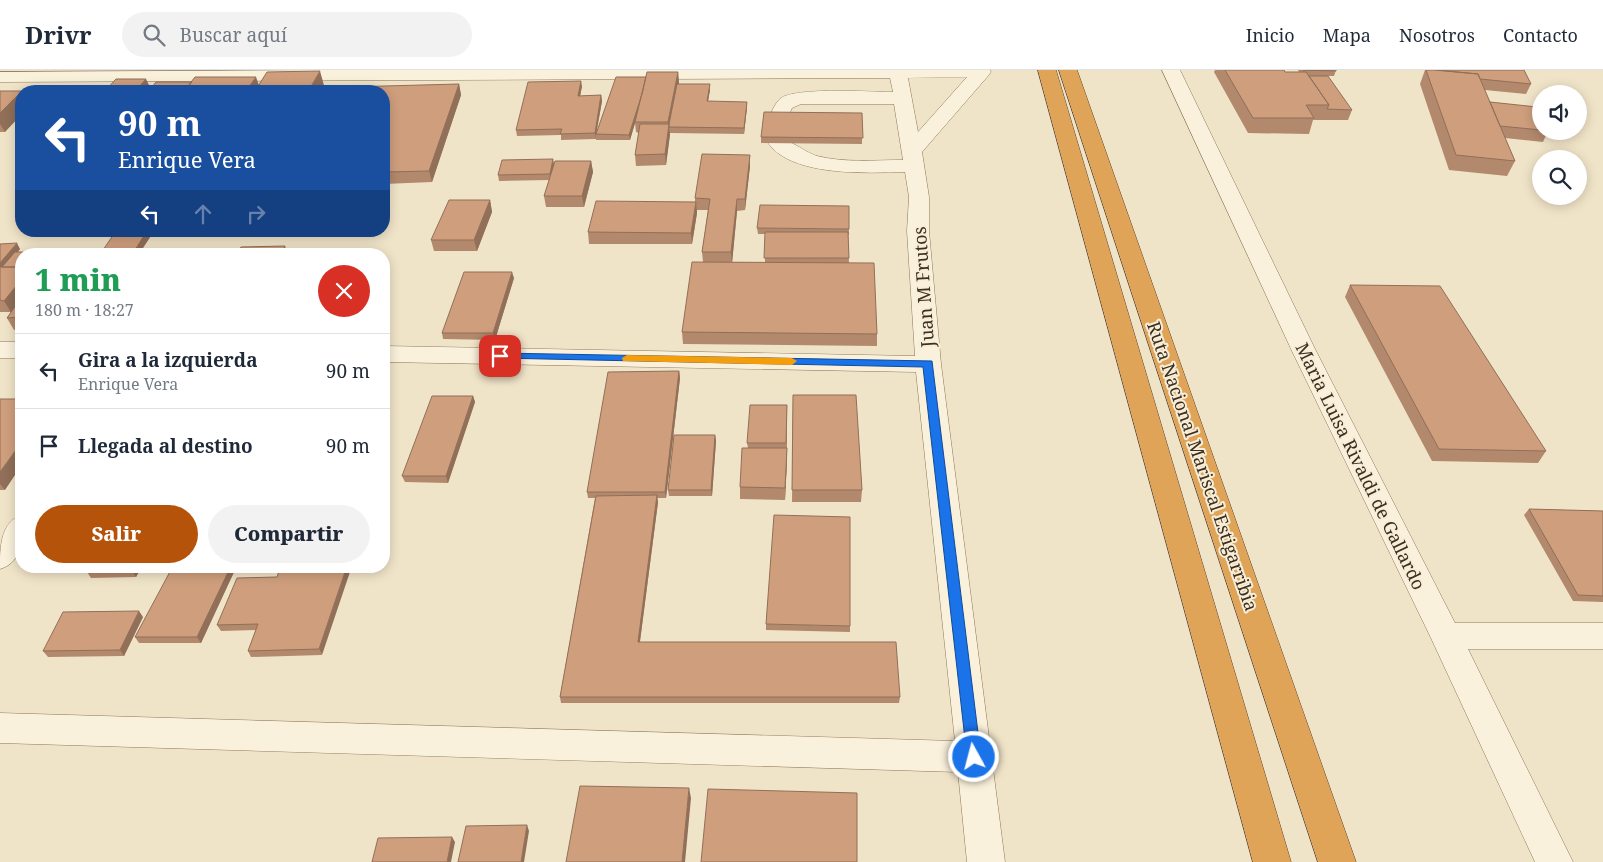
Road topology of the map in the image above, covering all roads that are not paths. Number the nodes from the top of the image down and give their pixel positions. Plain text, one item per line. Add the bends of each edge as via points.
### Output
1 (1047, 70) edge
2 (1068, 70) edge
3 (1171, 70) edge
4 (899, 71) edge
5 (982, 71) edge
6 (310, 72) edge
7 (0, 77) edge
8 (903, 98) junction
9 (780, 118) edge
10 (778, 143) edge
11 (913, 159) junction
12 (0, 350) edge
13 (15, 350) edge
14 (390, 354) edge
15 (928, 364) junction
16 (15, 535) edge
17 (0, 558) edge
18 (1446, 636) junction
19 (1603, 636) edge
20 (0, 728) edge
21 (974, 757) junction
22 (986, 862) edge
23 (1272, 862) edge
24 (1337, 862) edge
25 (1554, 862) edge

1 - 23 highway, Ruta Nacional Mariscal Estigarribia
2 - 24 highway, Ruta Nacional Mariscal Estigarribia
3 - 18 street, Maria Luisa Rivaldi de Gallardo via 1303,349
4 - 5 street
4 - 6 street
4 - 8 street, Juan M Frutos
5 - 11 street
6 - 7 street
8 - 9 street via 800,98 787,101
8 - 11 street, Juan M Frutos
10 - 11 street via 791,154 820,163
11 - 15 street, Juan M Frutos via 919,197 918,231
12 - 13 street
14 - 15 street
15 - 21 street, Juan M Frutos
16 - 17 street
18 - 19 street
18 - 25 street, Maria Luisa Rivaldi de Gallardo
20 - 21 street
21 - 22 street, Juan M Frutos

